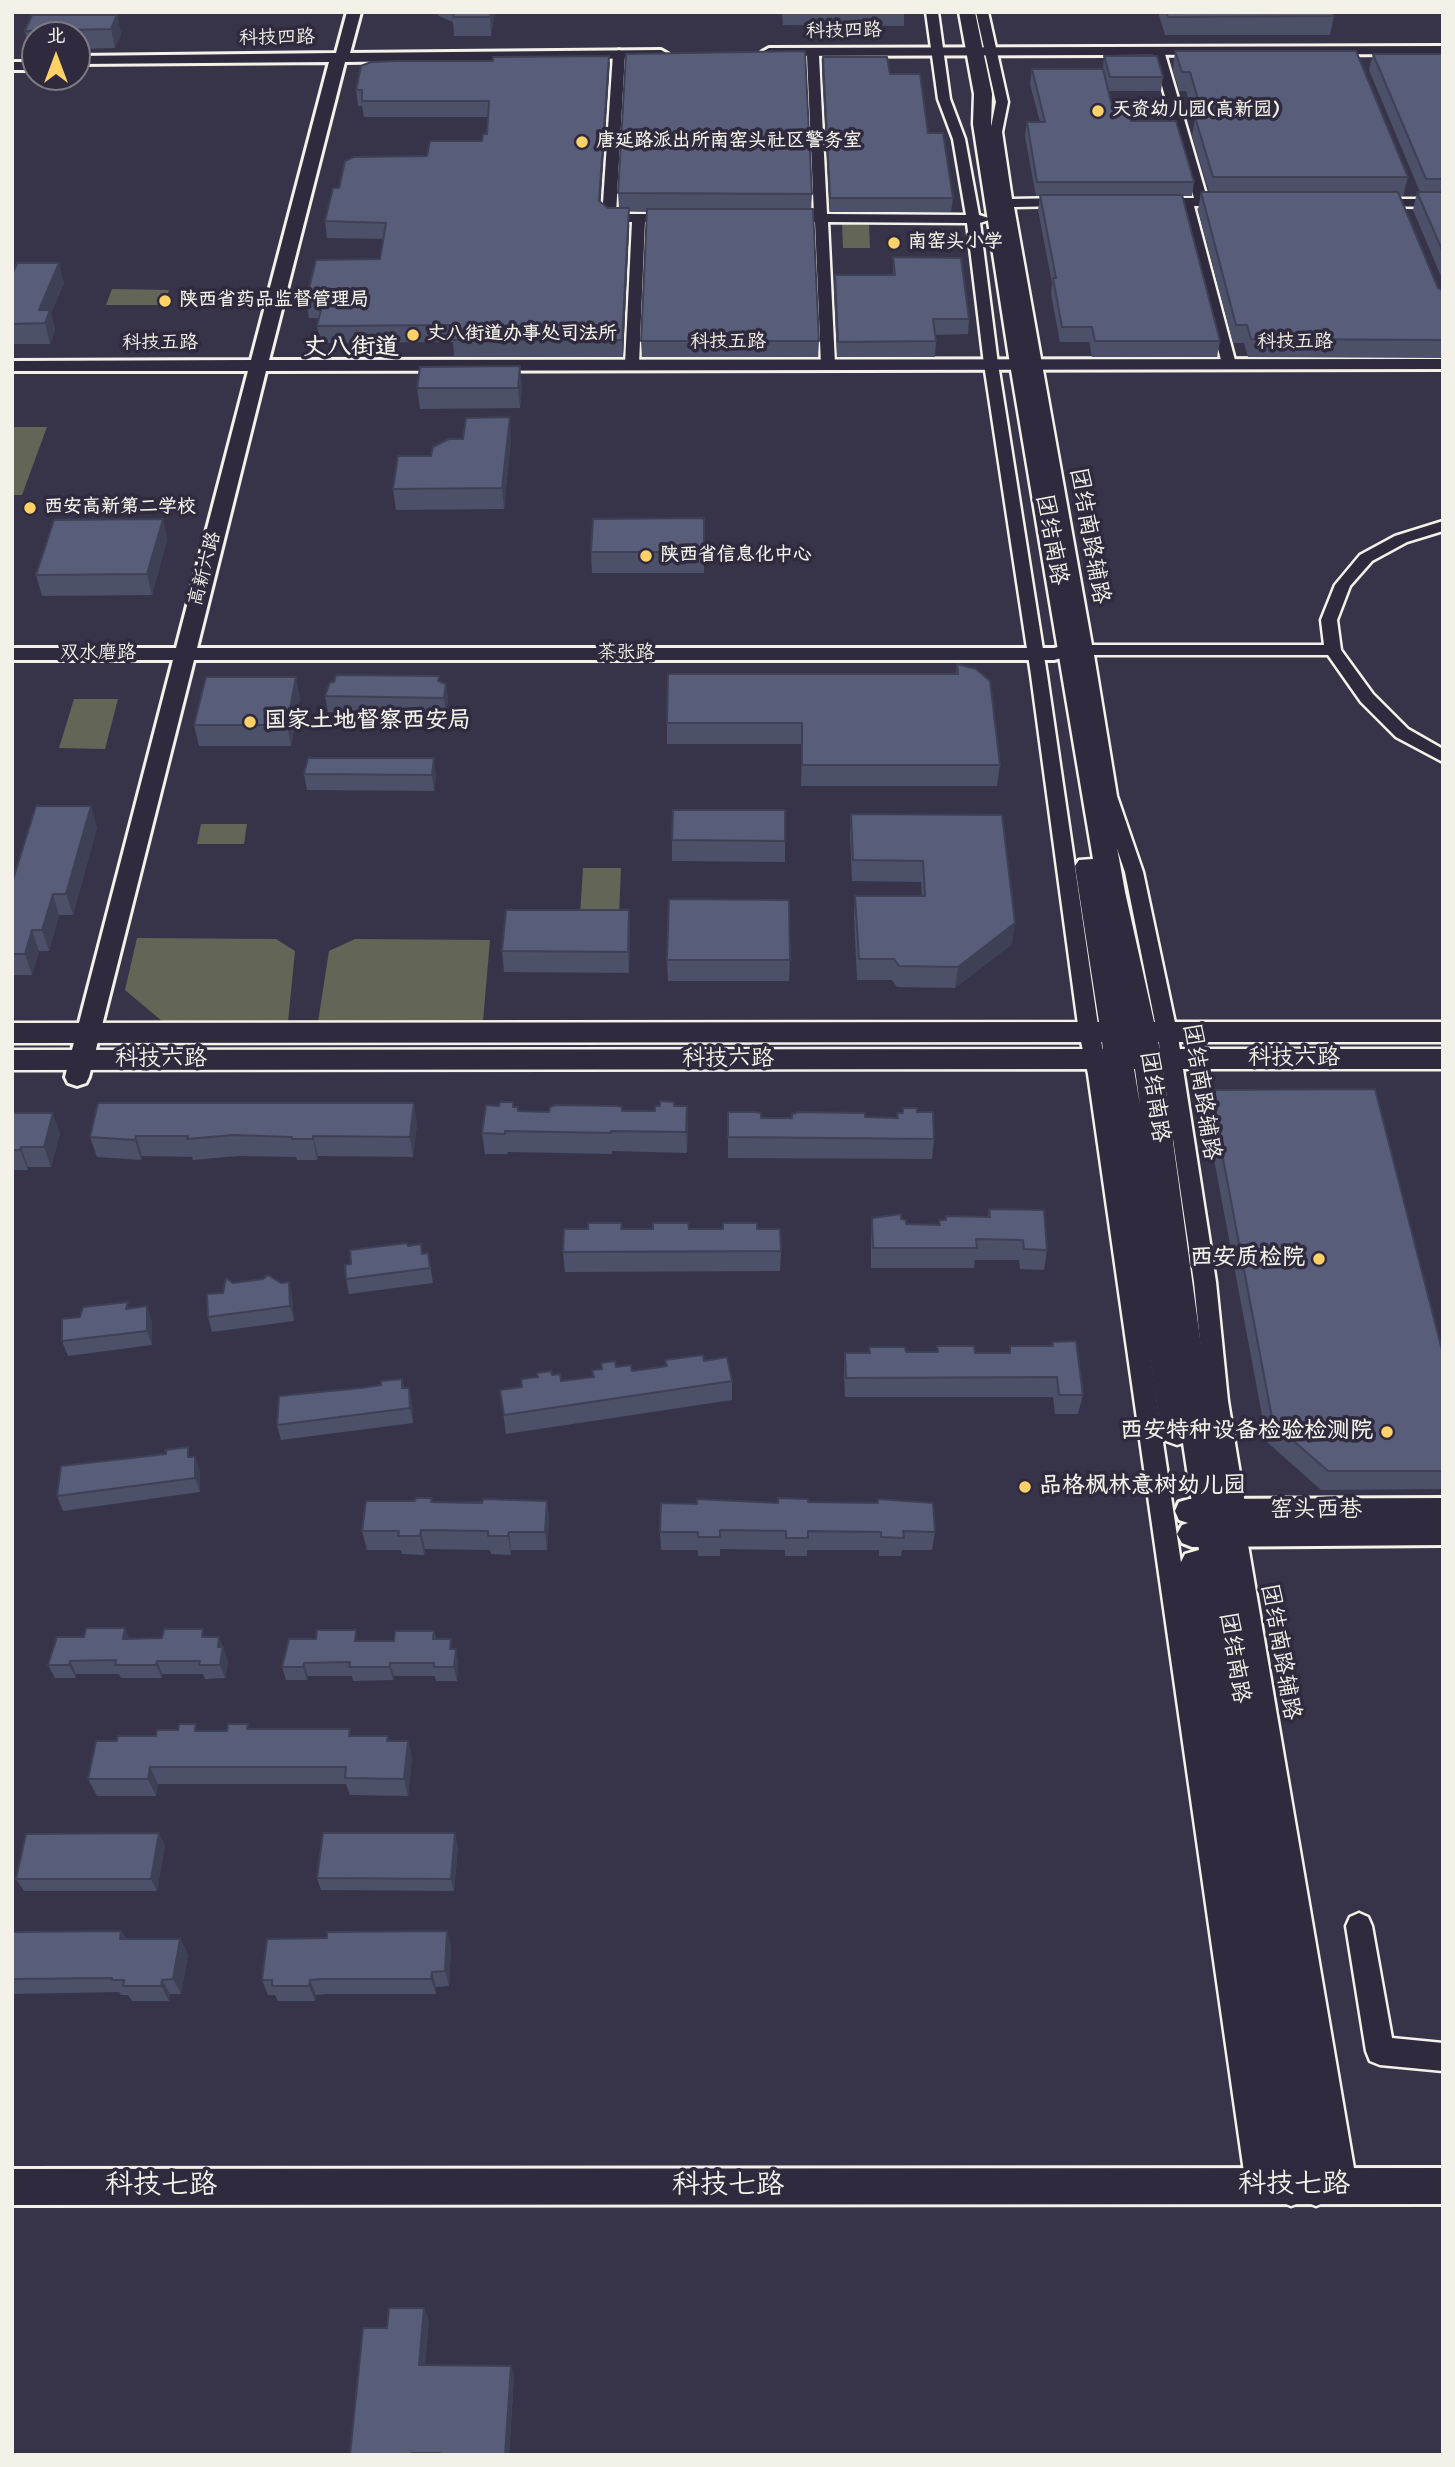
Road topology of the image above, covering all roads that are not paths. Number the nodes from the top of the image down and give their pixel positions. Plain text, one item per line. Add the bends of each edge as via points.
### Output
1 (344, 12) edge
2 (354, 12) edge
3 (932, 12) edge
4 (950, 12) edge
5 (967, 12) edge
6 (982, 12) edge
7 (964, 52) junction
8 (1443, 52) edge
9 (1158, 54) junction
10 (678, 55) edge
11 (619, 56) junction
12 (813, 56) junction
13 (337, 59) junction
14 (91, 63) edge
15 (1077, 202) edge
16 (1145, 202) edge
17 (1187, 202) junction
18 (1202, 202) junction
19 (1242, 202) edge
20 (1362, 202) edge
21 (1443, 203) edge
22 (990, 211) junction
23 (639, 218) junction
24 (691, 218) edge
25 (769, 218) edge
26 (821, 218) junction
27 (632, 363) junction
28 (1229, 363) junction
29 (828, 364) junction
30 (1013, 364) junction
31 (1443, 364) edge
32 (259, 365) junction
33 (12, 366) edge
34 (1443, 526) edge
35 (1333, 650) junction
36 (1061, 652) junction
37 (12, 654) edge
38 (184, 654) junction
39 (1443, 757) edge
40 (1443, 1032) edge
41 (12, 1033) edge
42 (1443, 1046) edge
43 (12, 1048) edge
44 (1132, 1053) junction
45 (82, 1054) junction
46 (1443, 1059) edge
47 (12, 1060) edge
48 (1443, 1074) edge
49 (12, 1077) edge
50 (1443, 1510) edge
51 (1212, 1522) junction
52 (1443, 1532) edge
53 (1359, 1926) dead end
54 (1443, 2057) edge
55 (1303, 2186) junction
56 (1443, 2186) edge
57 (12, 2187) edge

1 - 13 street, 高新六路
2 - 13 street, 高新六路
3 - 7 street
4 - 7 main road, 团结南路
5 - 7 main road, 团结南路
6 - 7 street
7 - 8 street, 科技四路
7 - 9 street, 科技四路
7 - 12 street, 科技四路
7 - 12 street, 科技四路 via 758,54
7 - 22 main road, 团结南路 via 983,94
7 - 22 street via 944,99
8 - 9 street, 科技四路 via 1356,61
9 - 18 street
10 - 11 street, 科技四路
11 - 13 street, 科技四路
11 - 23 street via 609,218
12 - 26 street
13 - 14 street, 科技四路
13 - 32 street, 高新六路
15 - 22 street
16 - 17 street
17 - 18 street
17 - 28 street
18 - 19 street
20 - 21 street
22 - 26 street
22 - 30 main road, 团结南路
22 - 30 street
23 - 24 street
23 - 27 street
25 - 26 street
26 - 29 street
27 - 29 street, 科技五路
27 - 32 street, 科技五路
28 - 30 street, 科技五路
28 - 31 street, 科技五路
29 - 30 street, 科技五路
30 - 36 main road, 团结南路
30 - 36 street
32 - 33 street, 科技五路
32 - 38 street, 高新六路
34 - 35 street via 1401,539 1366,558 1343,585 1329,620
35 - 36 street
35 - 39 street via 1383,716
36 - 38 street, 茶张路
36 - 44 street
36 - 44 main road, 团结南路 via 1112,892
37 - 38 street, 双水磨路
38 - 45 street, 高新六路
40 - 44 main road
41 - 45 main road
42 - 44 main road, 科技六路
43 - 45 main road, 科技六路
44 - 45 main road
44 - 45 main road
44 - 46 main road, 科技六路
44 - 48 main road
44 - 51 main road, 团结南路
44 - 55 street
45 - 47 main road
45 - 49 main road
50 - 51 street, 窑头西巷
51 - 52 street, 窑头西巷
51 - 55 main road, 团结南路
53 - 54 street via 1380,2051
55 - 56 street, 科技七路
55 - 57 street, 科技七路

